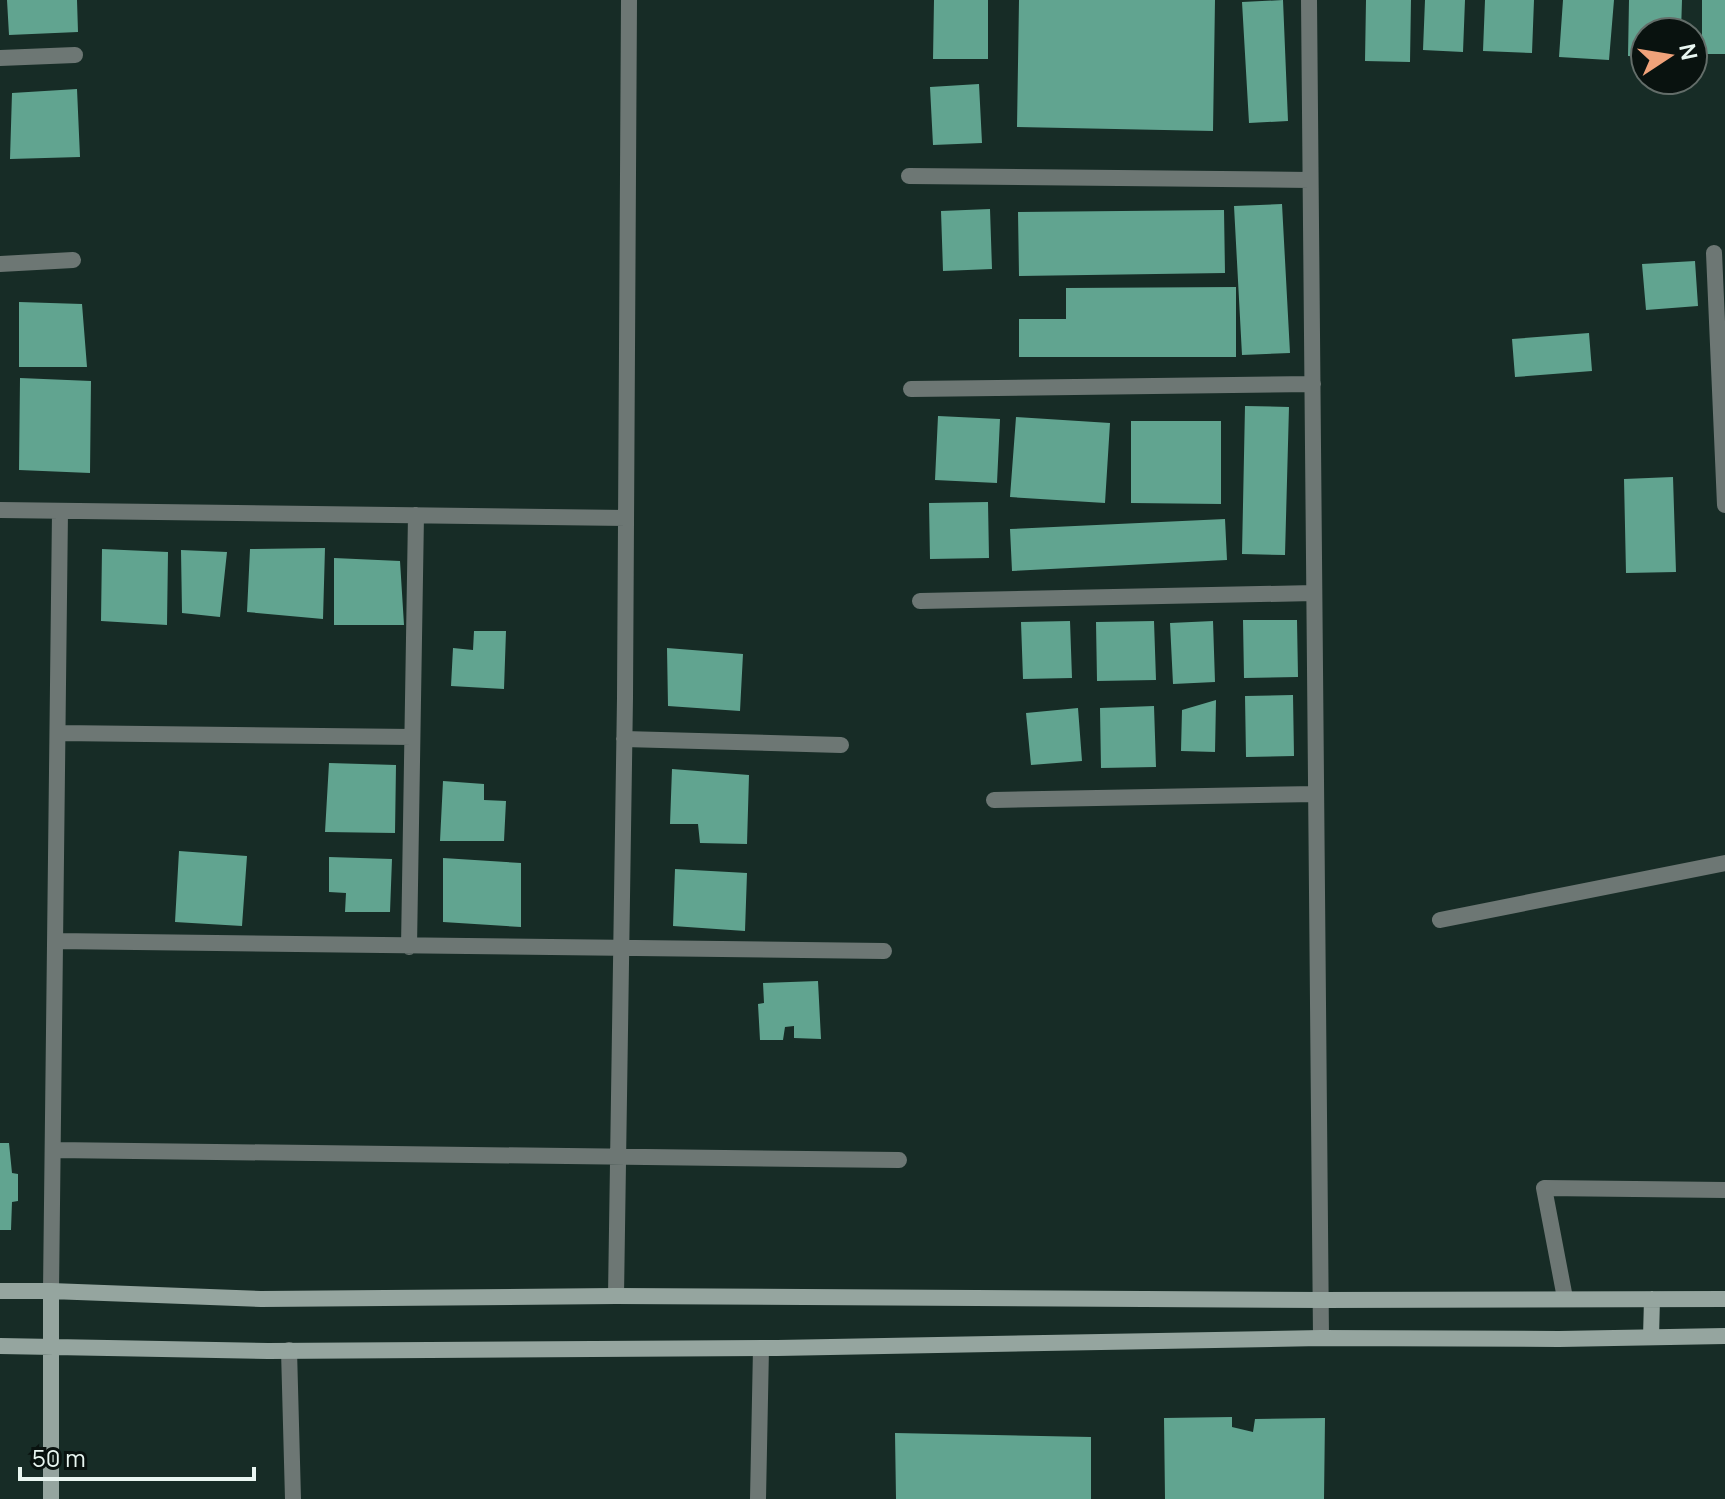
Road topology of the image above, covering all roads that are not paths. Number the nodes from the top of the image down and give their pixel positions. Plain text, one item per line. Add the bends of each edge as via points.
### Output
1 (629, 0) edge
2 (1309, 0) edge
3 (75, 55) dead end
4 (0, 58) edge
5 (909, 176) dead end
6 (1310, 180) junction
7 (1714, 253) dead end
8 (73, 260) dead end
9 (0, 264) edge
10 (1313, 384) junction
11 (911, 389) dead end
12 (1725, 505) edge
13 (0, 510) edge
14 (60, 511) junction
15 (416, 515) junction
16 (626, 518) junction
17 (1314, 593) junction
18 (920, 601) dead end
19 (58, 733) junction
20 (412, 737) junction
21 (624, 739) junction
22 (841, 745) dead end
23 (1316, 794) junction
24 (994, 800) dead end
25 (1725, 863) edge
26 (1440, 920) dead end
27 (56, 941) junction
28 (409, 947) junction
29 (621, 949) junction
30 (884, 951) dead end
31 (54, 1150) junction
32 (618, 1157) junction
33 (899, 1160) dead end
34 (1725, 1190) edge
35 (0, 1291) edge
36 (51, 1291) junction
37 (616, 1296) junction
38 (1565, 1298) junction
39 (1652, 1299) junction
40 (1725, 1299) edge
41 (1322, 1300) junction
42 (1725, 1336) edge
43 (1651, 1337) junction
44 (1321, 1338) junction
45 (0, 1346) edge
46 (51, 1346) junction
47 (761, 1348) junction
48 (289, 1350) junction
49 (51, 1499) edge
50 (293, 1499) edge
51 (758, 1499) edge

1 - 16 street
2 - 6 street
3 - 4 street
5 - 6 street
6 - 10 street
7 - 12 street
8 - 9 street
10 - 11 street
10 - 17 street
13 - 14 street
14 - 15 street
14 - 19 street
15 - 16 street
15 - 20 street
16 - 21 street
17 - 18 street
17 - 23 street
19 - 20 street
19 - 27 street
20 - 28 street
21 - 22 street
21 - 29 street
23 - 24 street
23 - 41 street
25 - 26 street
27 - 28 street
27 - 31 street
28 - 29 street
29 - 30 street
29 - 32 street
31 - 32 street
31 - 36 street
32 - 33 street
32 - 37 street
34 - 38 street via 1544,1188
35 - 36 street
36 - 37 street via 261,1299
36 - 46 street
37 - 41 street
38 - 39 street
38 - 41 street
39 - 40 street
39 - 43 street
41 - 44 street
42 - 43 street
43 - 44 street
44 - 47 street
45 - 46 street
46 - 48 street
46 - 49 street
47 - 48 street
47 - 51 street
48 - 50 street

